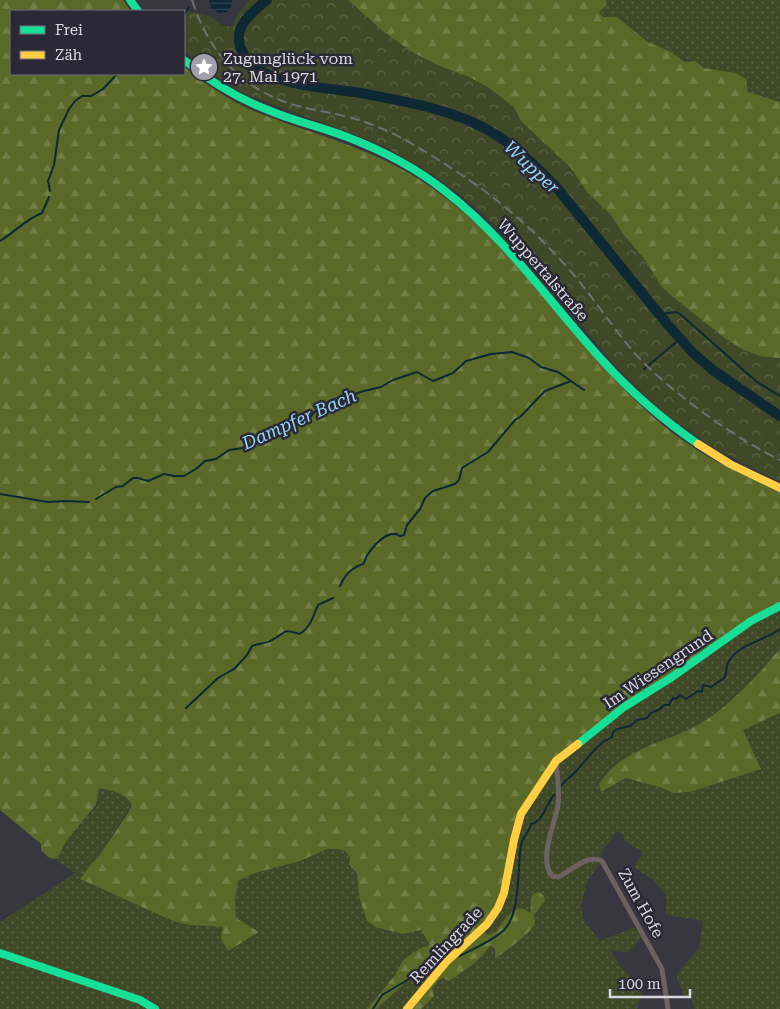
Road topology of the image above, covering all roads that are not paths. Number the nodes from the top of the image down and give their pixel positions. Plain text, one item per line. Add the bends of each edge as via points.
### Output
1 (185, 61) edge
2 (780, 488) edge
3 (780, 606) edge
4 (556, 761) junction
5 (0, 953) edge
6 (155, 1009) edge
7 (407, 1009) edge
8 (668, 1009) edge

1 - 2 main road, Wuppertalstraße via 237,96 356,141 407,166 444,190 508,248 601,359 653,411 719,458
3 - 4 main road, Im Wiesengrund via 751,621 624,708
4 - 7 main road, Remlingrade via 521,814 498,908 487,924 447,961
4 - 8 street, Zum Hofe via 558,805 549,838 549,872 558,877 580,863 594,859 602,861 662,969
5 - 6 main road via 140,1000

